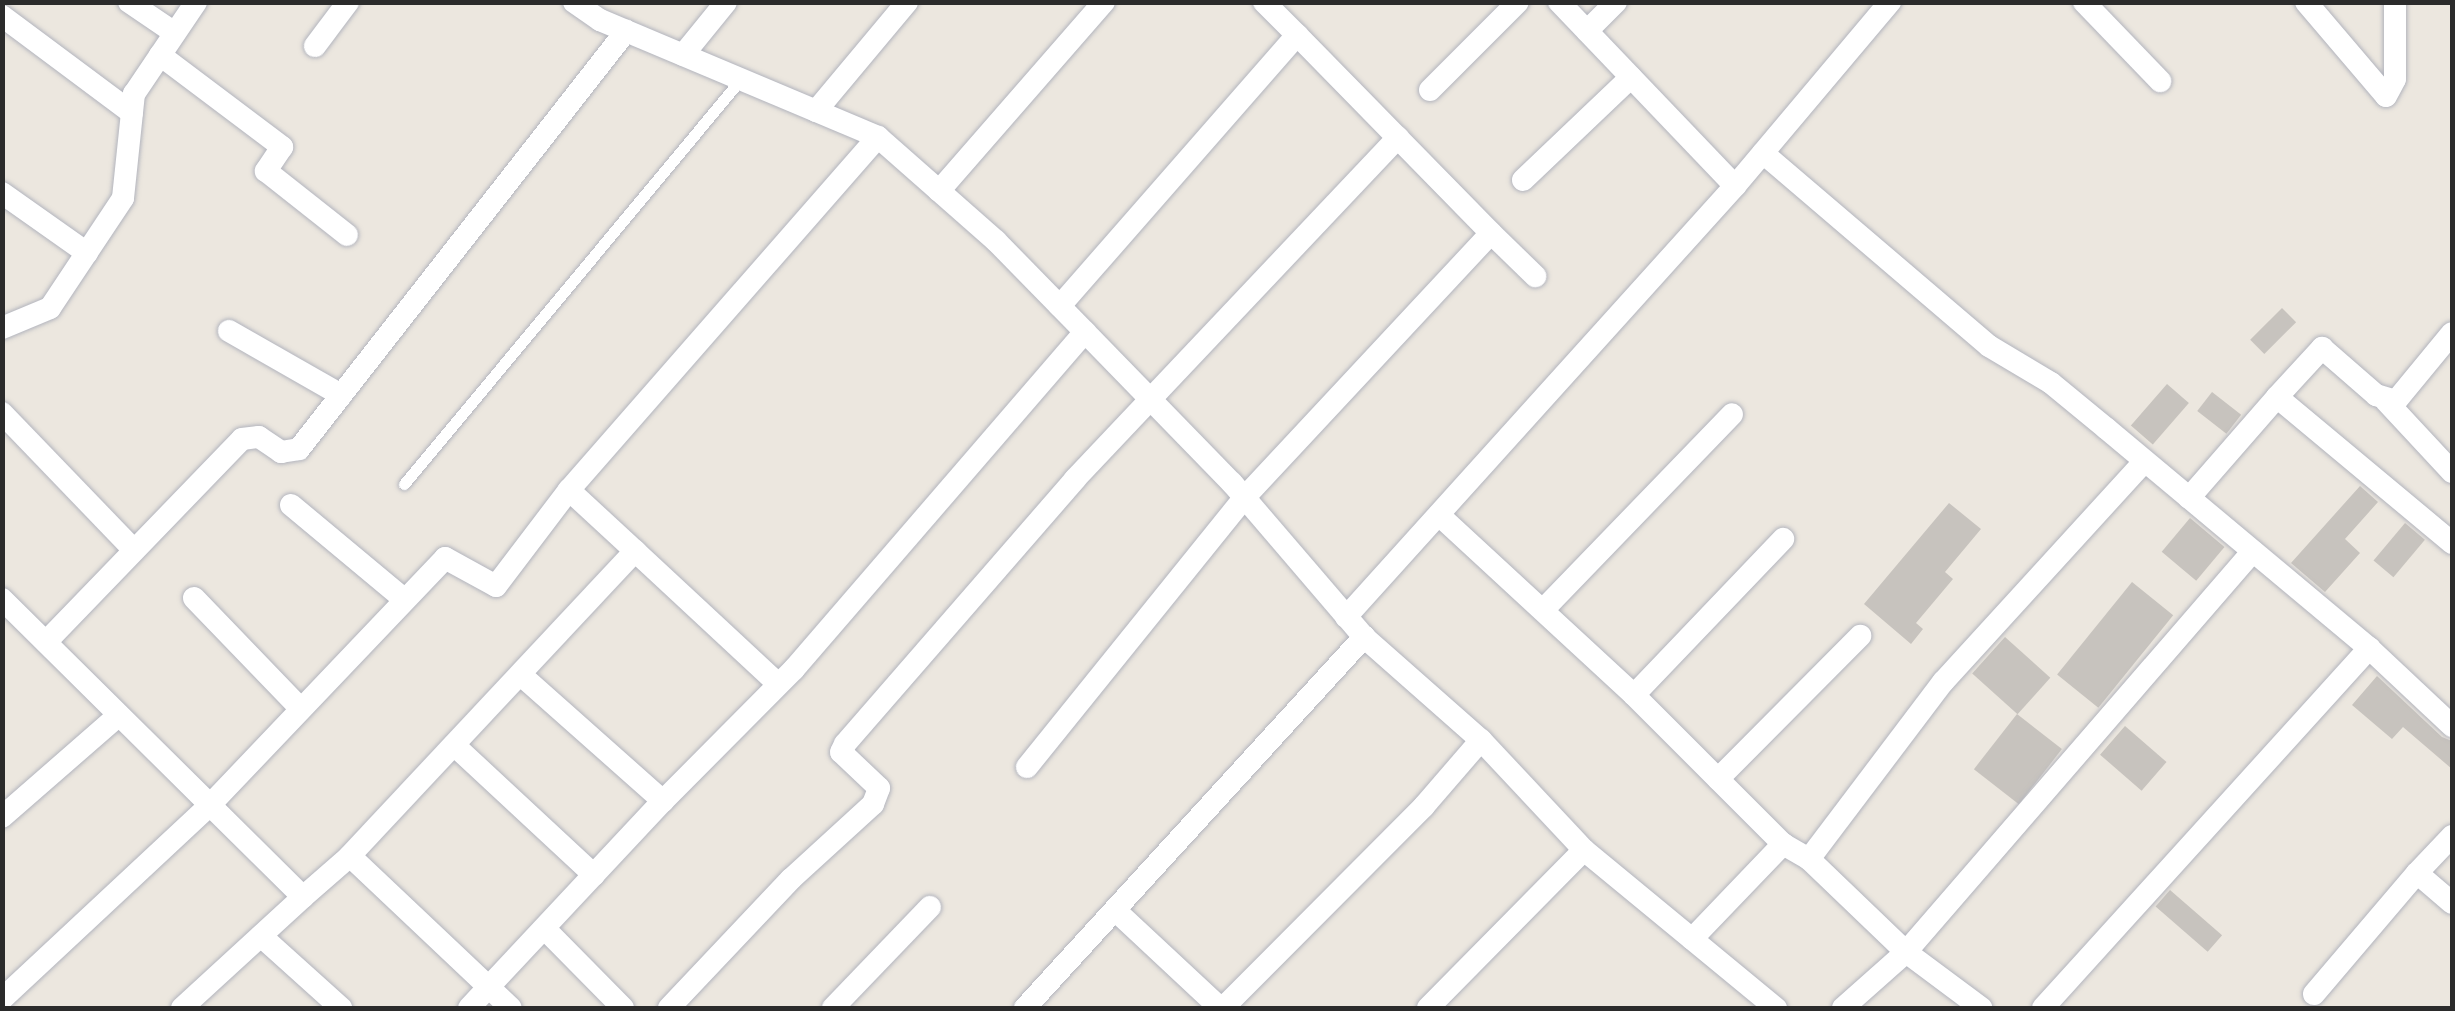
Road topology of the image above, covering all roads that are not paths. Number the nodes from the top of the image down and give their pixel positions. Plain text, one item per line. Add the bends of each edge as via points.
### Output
1 (129, 2) edge
2 (196, 2) edge
3 (348, 2) edge
4 (574, 2) edge
5 (726, 2) edge
6 (906, 2) edge
7 (1104, 2) edge
8 (1264, 2) edge
9 (1518, 2) edge
10 (1560, 2) edge
11 (1616, 2) edge
12 (1890, 2) edge
13 (2084, 2) edge
14 (2306, 2) edge
15 (2395, 2) edge
16 (7, 12) edge
17 (626, 31) junction
18 (1587, 31) junction
19 (175, 33) junction
20 (1297, 35) junction
21 (315, 46) dead end
22 (160, 55) junction
23 (683, 55) junction
24 (1631, 77) junction
25 (741, 80) junction
26 (2160, 81) dead end
27 (1430, 90) dead end
28 (816, 111) junction
29 (132, 113) junction
30 (878, 137) junction
31 (1398, 138) junction
32 (1762, 153) junction
33 (1523, 180) dead end
34 (1735, 186) junction
35 (939, 191) junction
36 (2, 193) edge
37 (347, 234) dead end
38 (1491, 234) junction
39 (87, 253) junction
40 (1535, 276) dead end
41 (1060, 306) junction
42 (2, 328) edge
43 (229, 331) dead end
44 (1085, 332) junction
45 (2452, 333) edge
46 (340, 396) junction
47 (2276, 397) junction
48 (1150, 401) junction
49 (2386, 401) junction
50 (2, 413) edge
51 (1732, 414) dead end
52 (2146, 461) junction
53 (2452, 472) edge
54 (404, 484) dead end
55 (569, 490) junction
56 (1244, 498) junction
57 (2189, 498) junction
58 (291, 505) dead end
59 (1439, 515) junction
60 (1783, 539) dead end
61 (2452, 543) edge
62 (132, 548) junction
63 (635, 551) junction
64 (2253, 551) junction
65 (194, 598) dead end
66 (2, 599) edge
67 (405, 600) junction
68 (1543, 610) junction
69 (1346, 617) junction
70 (1860, 636) dead end
71 (1364, 637) junction
72 (46, 642) junction
73 (2369, 648) junction
74 (521, 676) junction
75 (778, 684) junction
76 (1634, 696) junction
77 (300, 708) junction
78 (119, 715) junction
79 (2452, 726) edge
80 (1481, 740) junction
81 (454, 745) junction
82 (1026, 767) dead end
83 (1718, 779) junction
84 (662, 801) junction
85 (210, 805) junction
86 (2, 818) edge
87 (2452, 836) edge
88 (1783, 844) junction
89 (1584, 850) junction
90 (350, 856) junction
91 (1809, 860) junction
92 (2417, 872) junction
93 (594, 876) junction
94 (303, 897) junction
95 (2452, 903) edge
96 (930, 907) dead end
97 (1115, 910) junction
98 (545, 930) junction
99 (261, 936) junction
100 (1692, 939) junction
101 (1906, 952) junction
102 (491, 988) junction
103 (2314, 994) dead end
104 (2, 999) edge
105 (198, 1003) edge
106 (1031, 1006) edge
107 (341, 1008) edge
108 (469, 1008) edge
109 (511, 1008) edge
110 (623, 1008) edge
111 (669, 1008) edge
112 (833, 1008) edge
113 (1428, 1008) edge
114 (1776, 1008) edge
115 (1843, 1008) edge
116 (1981, 1008) edge
117 (2043, 1008) edge

1 - 19 street
2 - 19 street
3 - 21 street
4 - 17 street
5 - 23 street
6 - 28 street
7 - 35 street
8 - 20 street
9 - 27 street
10 - 18 street
11 - 18 street
12 - 32 street
13 - 26 street
14 - 15 street via 2386,96 2395,79
16 - 29 street
17 - 23 street
17 - 46 street
18 - 24 street
19 - 22 street
20 - 31 street
20 - 41 street
22 - 29 street via 134,94
22 - 37 street via 282,146 266,171
23 - 25 street
24 - 33 street
24 - 34 street
25 - 28 street
25 - 54 lane
28 - 30 street
29 - 39 street via 123,198
30 - 35 street
30 - 55 street
31 - 38 street
31 - 48 street
32 - 34 street
32 - 52 street via 1989,346 2052,383
34 - 59 street
35 - 41 street
36 - 39 street
38 - 40 street
38 - 56 street
39 - 42 street via 50,308
41 - 44 street
43 - 46 street
44 - 48 street
44 - 75 street
45 - 49 street via 2396,400
46 - 62 street via 298,449 281,452 259,436 242,439
47 - 49 street via 2322,348
47 - 57 street
47 - 61 street
48 - 56 street
48 - 111 street via 845,744 841,752 879,788 873,804
49 - 53 street
50 - 62 street
51 - 68 street
52 - 57 street
52 - 91 street via 1944,682
55 - 63 street
55 - 67 street via 496,586 445,558
56 - 69 street
56 - 82 street
57 - 64 street
58 - 67 street
59 - 68 street
59 - 69 street
60 - 76 street
62 - 72 street
63 - 74 street
63 - 75 street
64 - 73 street
64 - 101 street
65 - 77 street
66 - 72 street
67 - 77 street
68 - 76 street
69 - 71 street
70 - 83 street
71 - 80 street
71 - 97 street
72 - 78 street
73 - 79 street
73 - 117 street
74 - 81 street
74 - 84 street
75 - 84 street
76 - 83 street
77 - 85 street
78 - 85 street
78 - 86 street
80 - 89 street
80 - 97 street via 1228,1003 1219,1007
81 - 90 street
81 - 93 street
83 - 88 street
84 - 93 street
85 - 94 street
85 - 104 street
87 - 92 street
88 - 91 street
88 - 100 street
89 - 100 street
89 - 113 street
90 - 94 street
90 - 102 street
91 - 101 street
92 - 95 street
92 - 103 street
93 - 98 street
94 - 99 street
96 - 112 street
97 - 106 street
98 - 102 street
98 - 110 street
99 - 105 street
99 - 107 street
100 - 114 street
101 - 115 street
101 - 116 street
102 - 108 street
102 - 109 street

